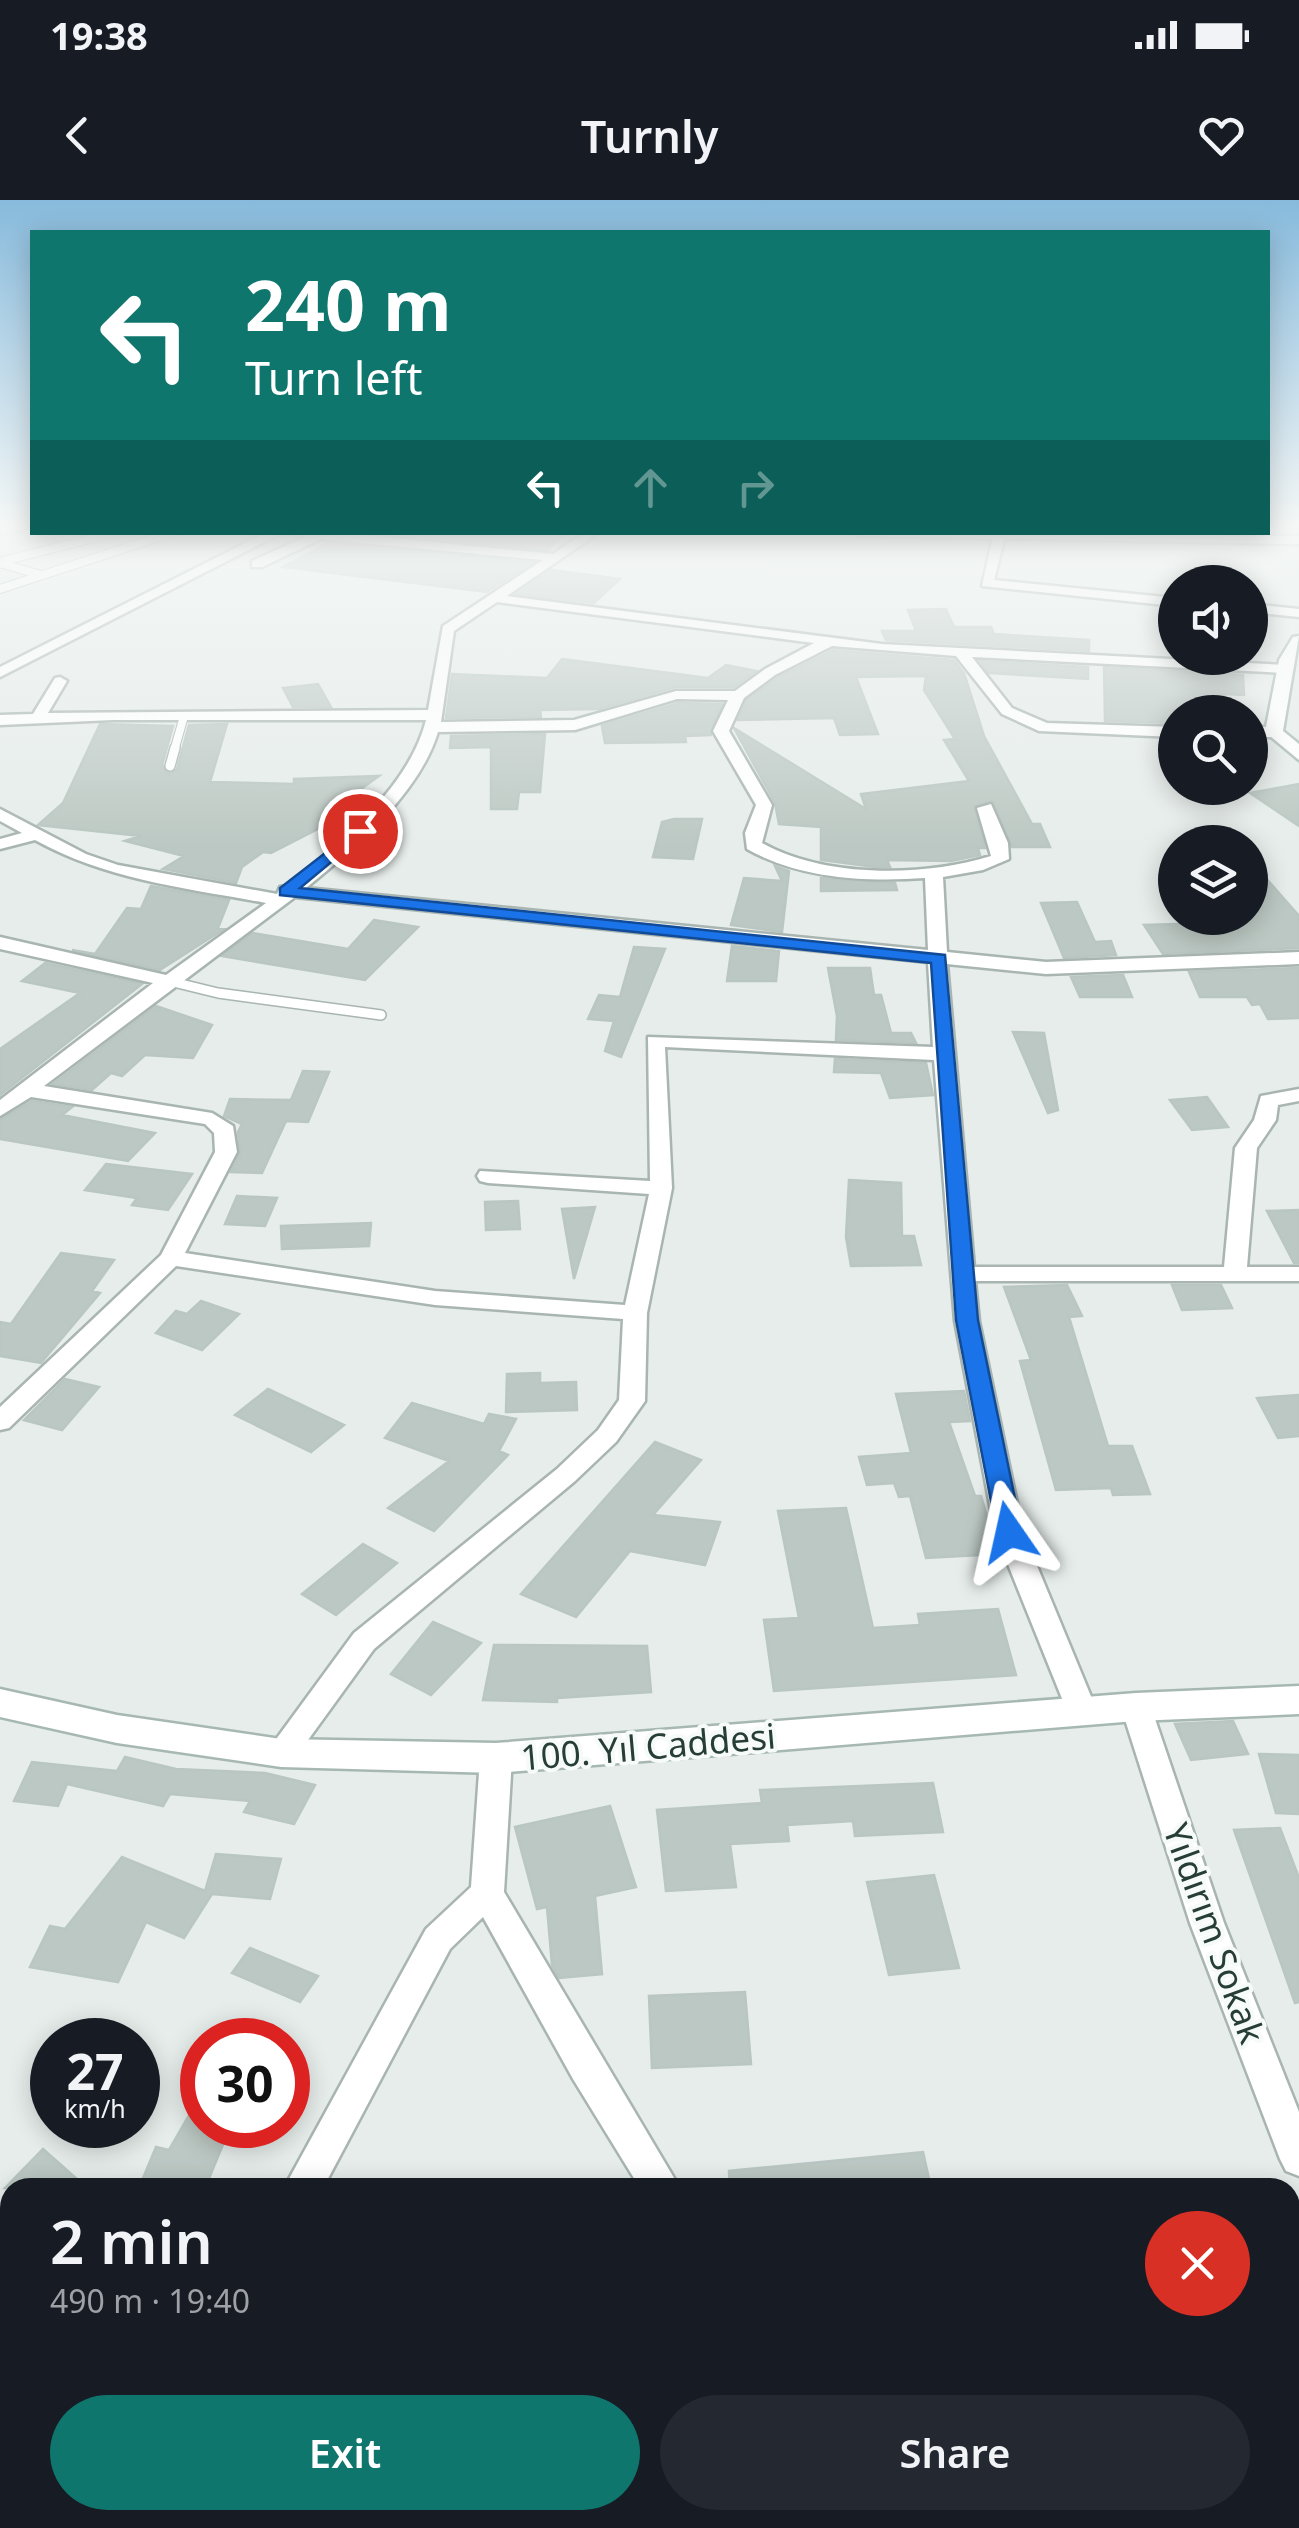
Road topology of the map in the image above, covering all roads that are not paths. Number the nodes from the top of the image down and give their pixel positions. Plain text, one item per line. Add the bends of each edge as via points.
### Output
1 (85, 630) edge
2 (448, 630) edge
3 (734, 630) edge
4 (1299, 641) edge
5 (828, 642) junction
6 (961, 653) junction
7 (1286, 669) junction
8 (0, 673) edge
9 (60, 682) dead end
10 (738, 696) junction
11 (184, 716) junction
12 (38, 718) junction
13 (0, 720) edge
14 (434, 721) junction
15 (1158, 731) edge
16 (1268, 732) edge
17 (1274, 732) junction
18 (1299, 754) edge
19 (170, 766) dead end
20 (985, 808) dead end
21 (0, 814) edge
22 (35, 835) junction
23 (0, 844) edge
24 (934, 872) junction
25 (281, 895) junction
26 (0, 943) edge
27 (939, 958) junction
28 (1299, 958) edge
29 (168, 981) junction
30 (381, 1015) dead end
31 (944, 1054) junction
32 (28, 1090) junction
33 (1299, 1095) edge
34 (0, 1110) edge
35 (488, 1176) dead end
36 (661, 1188) junction
37 (170, 1258) junction
38 (1235, 1272) junction
39 (964, 1274) junction
40 (1299, 1274) edge
41 (636, 1314) junction
42 (0, 1422) edge
43 (1299, 1700) edge
44 (0, 1703) edge
45 (1136, 1706) junction
46 (1082, 1711) junction
47 (282, 1753) junction
48 (496, 1758) junction
49 (488, 1893) junction
50 (1299, 2158) edge
51 (308, 2178) edge
52 (655, 2178) edge

1 - 8 street
2 - 14 street
3 - 5 street
4 - 7 street
5 - 6 street
5 - 10 street
6 - 7 street
6 - 15 street via 1008,711 1044,728
7 - 17 street
9 - 12 street
10 - 14 street via 676,695 575,725
10 - 24 street via 721,731 764,805 753,846 818,870
11 - 12 street
11 - 14 street
11 - 19 lane
12 - 13 street
14 - 25 street via 423,752 386,802
16 - 17 street
17 - 18 street
20 - 24 street via 1000,859
21 - 22 street
22 - 23 street
22 - 25 street via 114,870
24 - 27 street
25 - 27 street
25 - 29 street
26 - 29 street
27 - 28 street via 1046,968
27 - 31 street
29 - 30 lane
29 - 32 street
31 - 36 street via 655,1041
31 - 39 street
32 - 34 street
32 - 37 street via 212,1119 226,1130 226,1152
33 - 38 street via 1268,1100 1265,1120 1246,1148
35 - 36 street
36 - 41 street
37 - 41 street via 435,1298
37 - 42 street
38 - 39 street
38 - 40 street
39 - 46 street via 1009,1532
41 - 47 street via 632,1401 607,1436 364,1640
43 - 45 street, 100. Yıl Caddesi
44 - 47 street, 100. Yıl Caddesi via 117,1729
45 - 46 street, 100. Yıl Caddesi
45 - 50 street, Yıldırım Sokak via 1208,1923
46 - 48 street, 100. Yıl Caddesi
47 - 48 street, 100. Yıl Caddesi
48 - 49 street
49 - 51 street via 438,1939
49 - 52 street

